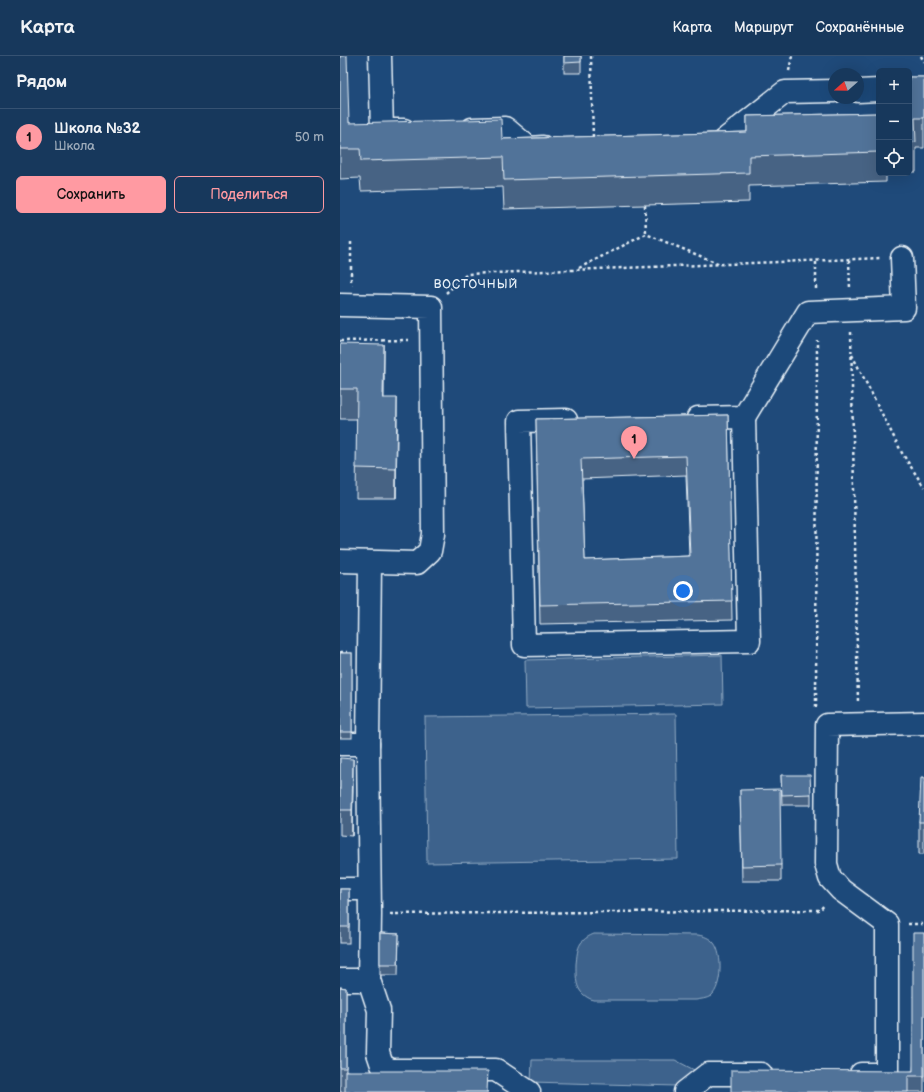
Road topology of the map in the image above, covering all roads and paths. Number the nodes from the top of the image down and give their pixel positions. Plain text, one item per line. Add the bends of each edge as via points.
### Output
1 (380, 56) edge
2 (591, 56) edge
3 (921, 56) edge
4 (924, 62) edge
5 (864, 90) edge
6 (876, 90) edge
7 (828, 91) edge
8 (451, 129) edge
9 (420, 130) edge
10 (593, 139) edge
11 (688, 146) edge
12 (564, 147) edge
13 (645, 205) dead end
14 (646, 234) junction
15 (351, 242) dead end
16 (902, 258) joint
17 (849, 260) junction
18 (816, 262) junction
19 (721, 264) junction
20 (577, 270) junction
21 (346, 306) edge
22 (431, 307) junction
23 (850, 310) junction
24 (817, 311) junction
25 (431, 339) junction
26 (340, 341) edge
27 (851, 352) junction
28 (744, 417) junction
29 (682, 418) edge
30 (589, 420) edge
31 (924, 487) edge
32 (340, 561) edge
33 (370, 562) junction
34 (924, 723) edge
35 (859, 724) junction
36 (827, 725) junction
37 (340, 744) edge
38 (368, 744) junction
39 (340, 889) edge
40 (369, 889) junction
41 (841, 890) junction
42 (370, 914) junction
43 (340, 980) edge
44 (369, 980) junction
45 (778, 1074) edge
46 (840, 1074) edge
47 (529, 1092) edge
48 (685, 1092) edge

1 - 9 lane via 382,130
2 - 10 path
3 - 4 path
5 - 6 lane
7 - 11 lane via 785,92 718,145
8 - 12 lane via 505,128 529,148
13 - 14 path
14 - 19 path
14 - 20 path
15 - 21 path
16 - 17 path
16 - 23 lane via 904,308
17 - 18 path
17 - 23 path
18 - 19 path
18 - 24 path
19 - 20 path
20 - 22 path via 467,274
21 - 22 lane
22 - 25 lane
23 - 24 lane
23 - 27 path
24 - 28 lane via 808,312
24 - 36 path via 816,711
25 - 26 path
25 - 33 lane via 433,534 430,551 417,563
27 - 31 path via 902,453
27 - 35 path
28 - 29 lane
28 - 30 lane via 749,641 524,645 519,421
32 - 33 lane
33 - 38 lane
34 - 35 lane
35 - 36 lane
36 - 41 lane via 826,864 830,878
37 - 38 lane
38 - 40 lane
39 - 40 lane
40 - 42 lane
41 - 42 path via 820,910
41 - 46 lane via 887,924 887,1074
42 - 44 lane
43 - 44 lane
44 - 47 lane via 379,1010 378,1053 382,1065 392,1070 496,1070
45 - 48 lane via 708,1074

